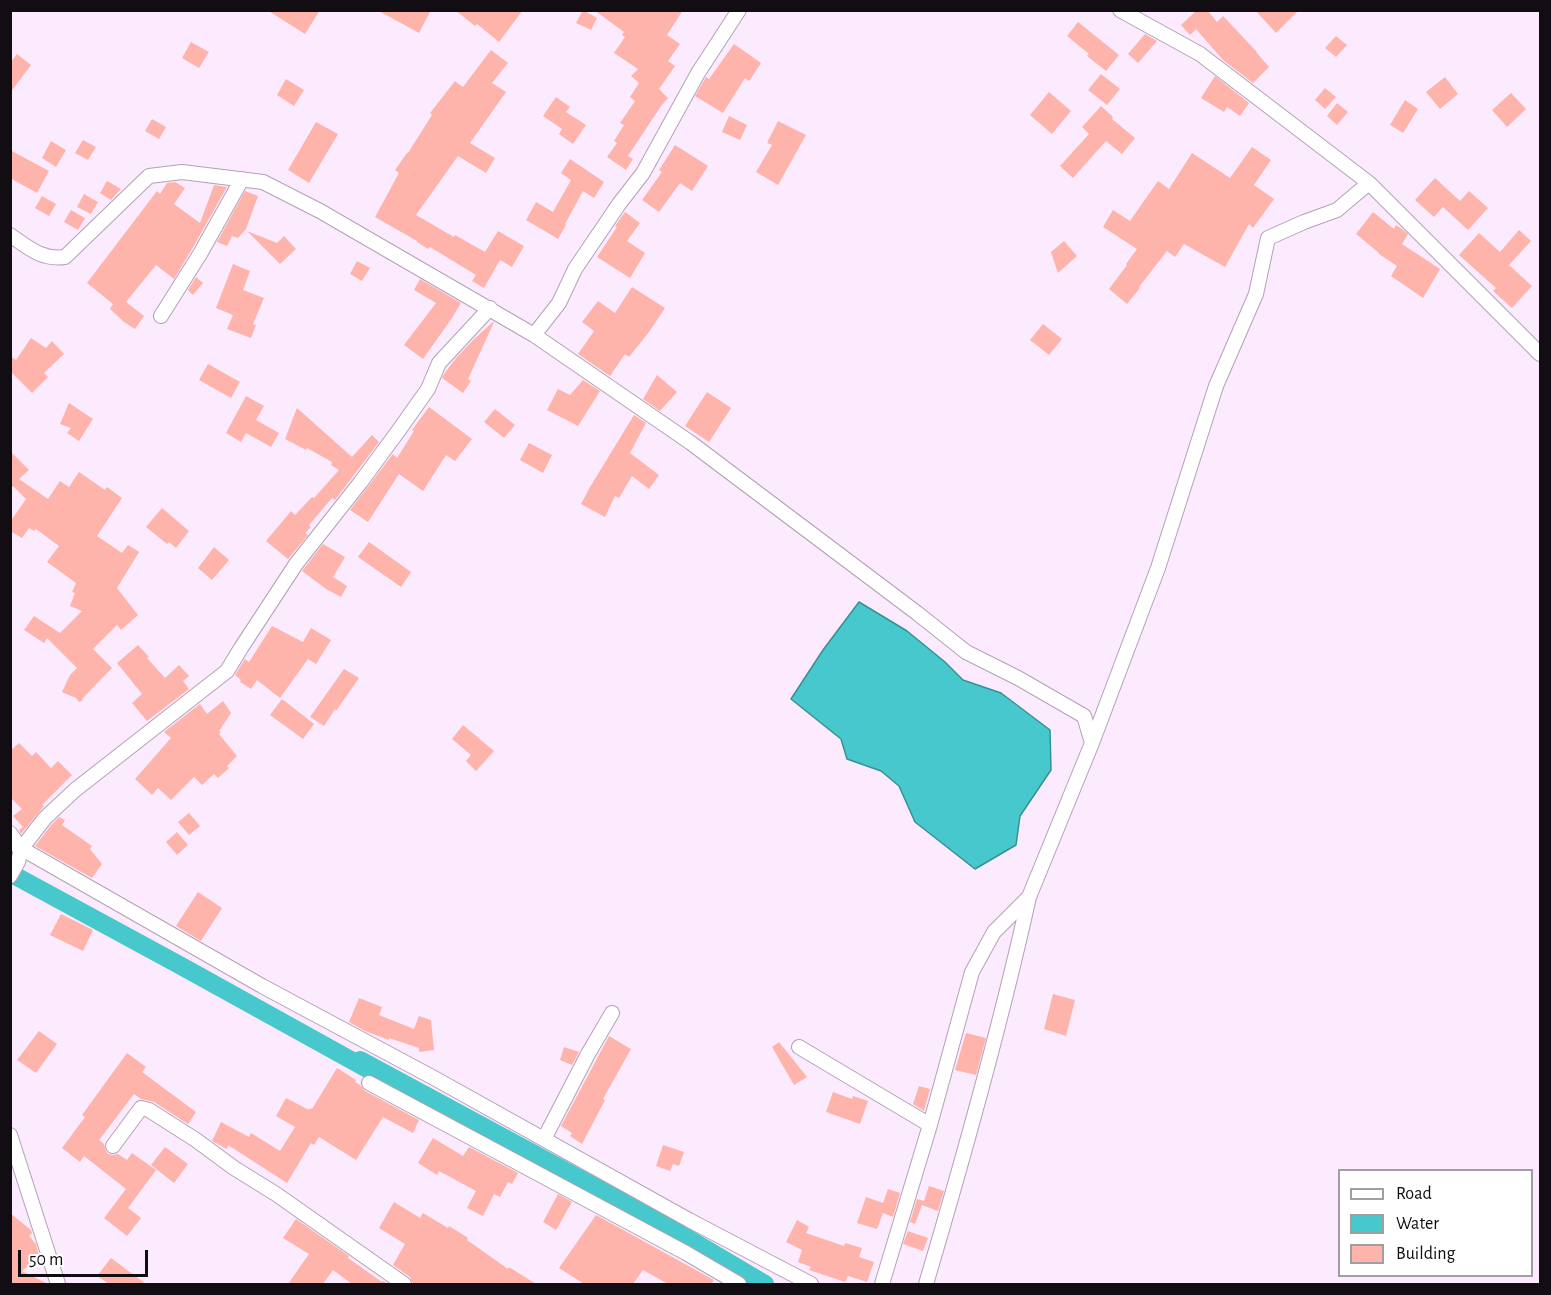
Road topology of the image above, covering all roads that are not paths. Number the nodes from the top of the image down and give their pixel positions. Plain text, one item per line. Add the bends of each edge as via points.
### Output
1 (739, 10) edge
2 (1120, 10) edge
3 (242, 179) junction
4 (1369, 183) junction
5 (10, 235) edge
6 (490, 308) junction
7 (161, 316) dead end
8 (534, 335) junction
9 (1540, 354) edge
10 (1092, 743) junction
11 (10, 833) edge
12 (16, 851) edge
13 (10, 876) edge
14 (1029, 897) junction
15 (612, 1013) dead end
16 (799, 1047) dead end
17 (369, 1083) dead end
18 (930, 1125) junction
19 (10, 1135) edge
20 (544, 1139) junction
21 (113, 1146) dead end
22 (733, 1283) edge
23 (58, 1284) edge
24 (404, 1284) edge
25 (811, 1284) edge
26 (882, 1284) edge
27 (926, 1284) edge

1 - 8 street via 698,72 643,173
2 - 4 street via 1200,54
3 - 5 street via 182,172 150,176 65,257 52,258 36,252
3 - 6 street via 263,182 320,211
3 - 7 street
4 - 9 street
4 - 10 street via 1337,210 1268,238 1256,294 1216,386 1158,568
6 - 8 street
6 - 12 street via 439,363 428,389 296,564 227,670 75,790
8 - 10 street via 691,442 966,652 1084,716
10 - 14 street
11 - 12 street
12 - 13 street
12 - 20 street
14 - 18 street via 994,932 972,972
14 - 27 street via 979,1102
15 - 20 street
16 - 18 street
17 - 22 street via 686,1253
18 - 26 street
19 - 23 street
20 - 25 street
21 - 24 street via 141,1108 149,1110

